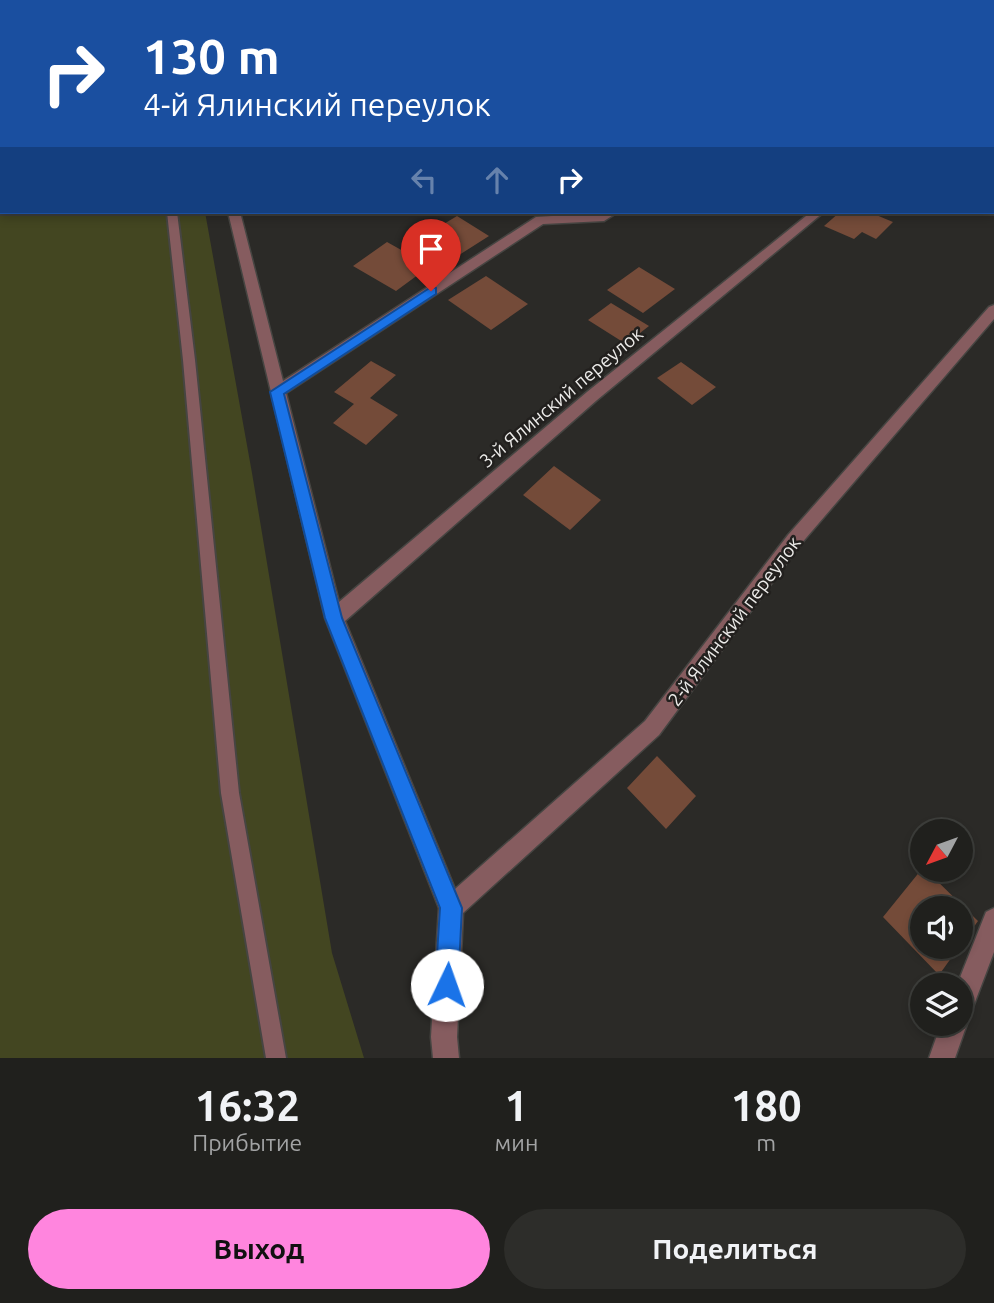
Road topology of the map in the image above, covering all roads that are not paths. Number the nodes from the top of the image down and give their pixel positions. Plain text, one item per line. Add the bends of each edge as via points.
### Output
1 (172, 214) edge
2 (234, 214) edge
3 (609, 214) edge
4 (816, 214) edge
5 (539, 216) edge
6 (994, 310) edge
7 (277, 392) junction
8 (334, 618) junction
9 (451, 908) junction
10 (994, 920) edge
11 (973, 975) edge
12 (950, 1036) edge
13 (276, 1058) edge
14 (446, 1058) edge
15 (942, 1058) edge

1 - 13 lane via 230,793
2 - 7 street
3 - 5 street
4 - 8 street, 3-й Ялинский переулок via 592,396
5 - 7 street
6 - 9 street, 2-й Ялинский переулок via 794,540 652,728
7 - 8 street
8 - 9 street
9 - 14 street
10 - 11 street
12 - 15 street

